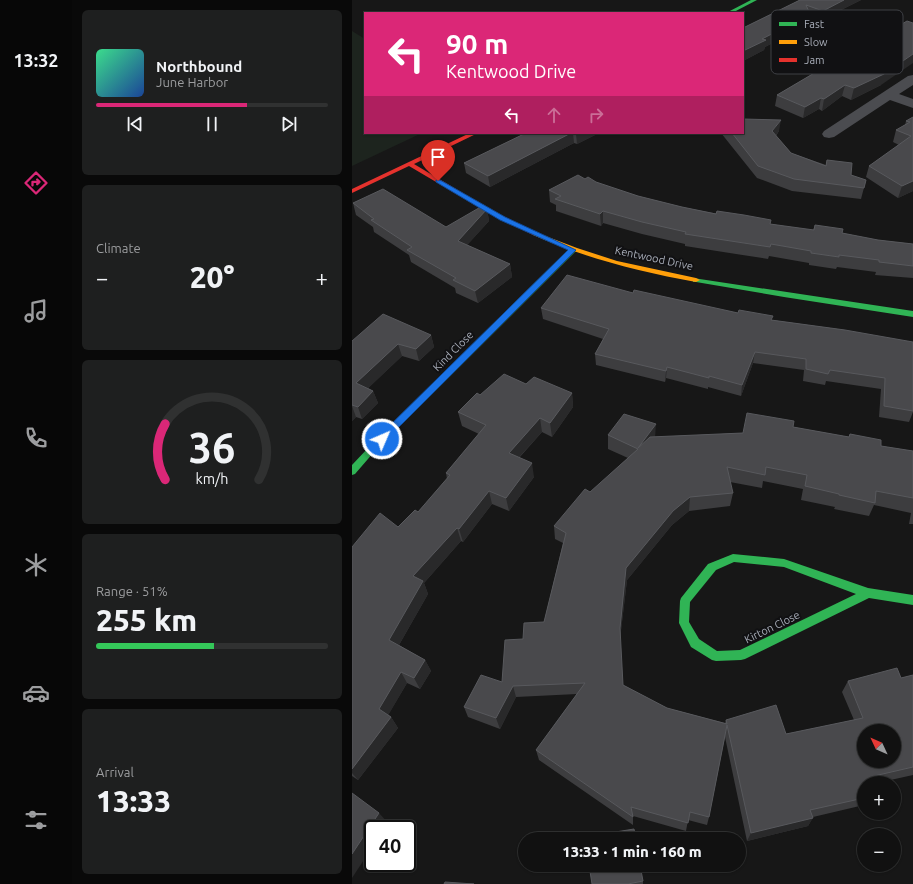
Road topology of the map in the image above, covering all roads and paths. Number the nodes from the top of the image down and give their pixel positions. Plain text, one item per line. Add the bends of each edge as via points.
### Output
1 (755, 0) edge
2 (730, 12) edge
3 (913, 79) edge
4 (889, 95) junction
5 (913, 104) edge
6 (473, 134) edge
7 (829, 134) dead end
8 (410, 164) junction
9 (352, 191) edge
10 (572, 250) junction
11 (913, 314) edge
12 (352, 471) edge
13 (868, 594) junction
14 (913, 600) edge

1 - 2 street
3 - 4 street
4 - 5 street
4 - 7 street
6 - 8 street
8 - 9 street
8 - 10 street, Kentwood Drive via 502,219
10 - 11 street, Kentwood Drive via 669,275
10 - 12 street, Kind Close
13 - 13 street, Kirton Close via 784,563 733,558 712,566 685,601 684,623 695,643 716,656 741,656
13 - 14 street, Kirton Close

